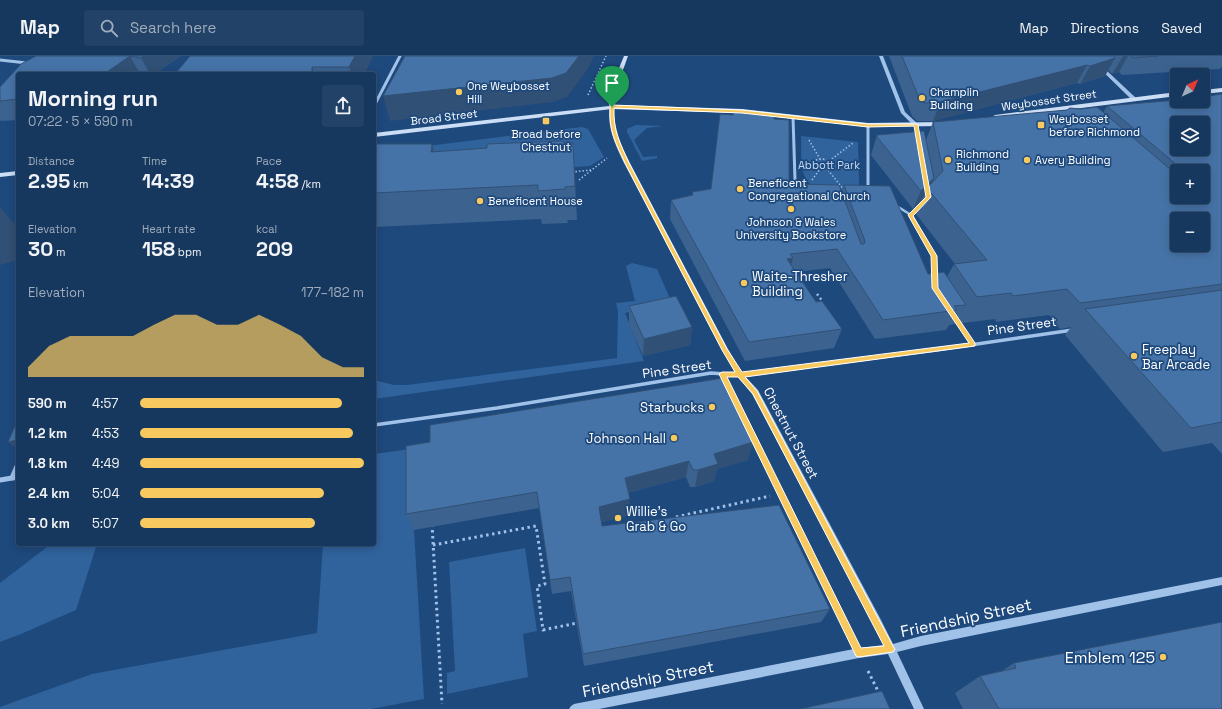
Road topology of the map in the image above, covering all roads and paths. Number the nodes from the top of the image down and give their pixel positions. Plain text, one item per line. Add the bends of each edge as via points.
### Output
1 (400, 56) edge
2 (606, 56) edge
3 (626, 56) edge
4 (881, 56) edge
5 (1089, 56) edge
6 (0, 60) edge
7 (29, 64) edge
8 (1222, 90) edge
9 (1210, 91) edge
10 (1170, 95) edge
11 (1134, 98) junction
12 (376, 102) edge
13 (612, 107) junction
14 (591, 109) junction
15 (1061, 109) junction
16 (1066, 114) edge
17 (793, 117) junction
18 (985, 118) edge
19 (950, 123) edge
20 (868, 125) junction
21 (916, 125) junction
22 (376, 135) edge
23 (809, 139) dead end
24 (856, 140) dead end
25 (919, 140) edge
26 (607, 158) dead end
27 (820, 159) junction
28 (829, 161) junction
29 (820, 169) junction
30 (591, 170) junction
31 (828, 170) junction
32 (570, 172) edge
33 (16, 173) edge
34 (0, 175) edge
35 (578, 180) dead end
36 (809, 183) edge
37 (802, 189) edge
38 (844, 191) dead end
39 (864, 194) edge
40 (924, 202) edge
41 (893, 204) edge
42 (910, 215) junction
43 (935, 282) edge
44 (817, 294) dead end
45 (823, 306) edge
46 (952, 314) edge
47 (1076, 330) dead end
48 (973, 345) junction
49 (722, 374) junction
50 (740, 375) junction
51 (376, 425) edge
52 (16, 469) edge
53 (16, 477) edge
54 (12, 478) junction
55 (0, 480) edge
56 (770, 496) dead end
57 (673, 518) edge
58 (432, 522) edge
59 (433, 545) junction
60 (1222, 581) edge
61 (577, 622) edge
62 (890, 649) junction
63 (859, 653) junction
64 (882, 699) edge
65 (442, 704) dead end
66 (574, 709) edge
67 (918, 709) edge

1 - 12 street
2 - 14 path via 587,98
3 - 13 main road via 611,95
4 - 21 street via 903,113
5 - 11 street
6 - 7 street
8 - 9 main road
10 - 11 main road, Weybosset Street
11 - 15 main road, Weybosset Street
13 - 14 main road, Broad Street
13 - 17 main road via 742,111
13 - 50 street, Chestnut Street via 613,133 627,163
14 - 22 main road, Broad Street
15 - 16 street
15 - 18 main road, Weybosset Street
17 - 20 main road
17 - 37 street via 795,180
19 - 21 main road
20 - 21 main road
20 - 39 street via 868,186
21 - 25 street
23 - 27 path
24 - 28 path
26 - 30 path
27 - 28 path
27 - 29 path via 813,163
28 - 31 path via 834,166
29 - 31 path
29 - 36 path
30 - 32 path
30 - 35 path
31 - 38 path
33 - 34 main road
40 - 42 street
41 - 42 street
42 - 43 street via 934,256
44 - 45 path
46 - 48 street
47 - 48 street, Pine Street
48 - 50 street, Pine Street
49 - 50 street, Pine Street
49 - 51 street, Pine Street via 712,373
49 - 63 path
50 - 62 street, Chestnut Street via 755,392
52 - 54 street
53 - 54 street
54 - 55 street
56 - 57 path
58 - 59 path
59 - 61 path via 536,526 544,584 537,586 543,630
59 - 65 path
60 - 62 street, Friendship Street
62 - 63 street, Friendship Street
62 - 67 street, Chestnut Street
63 - 64 path
63 - 66 street, Friendship Street

